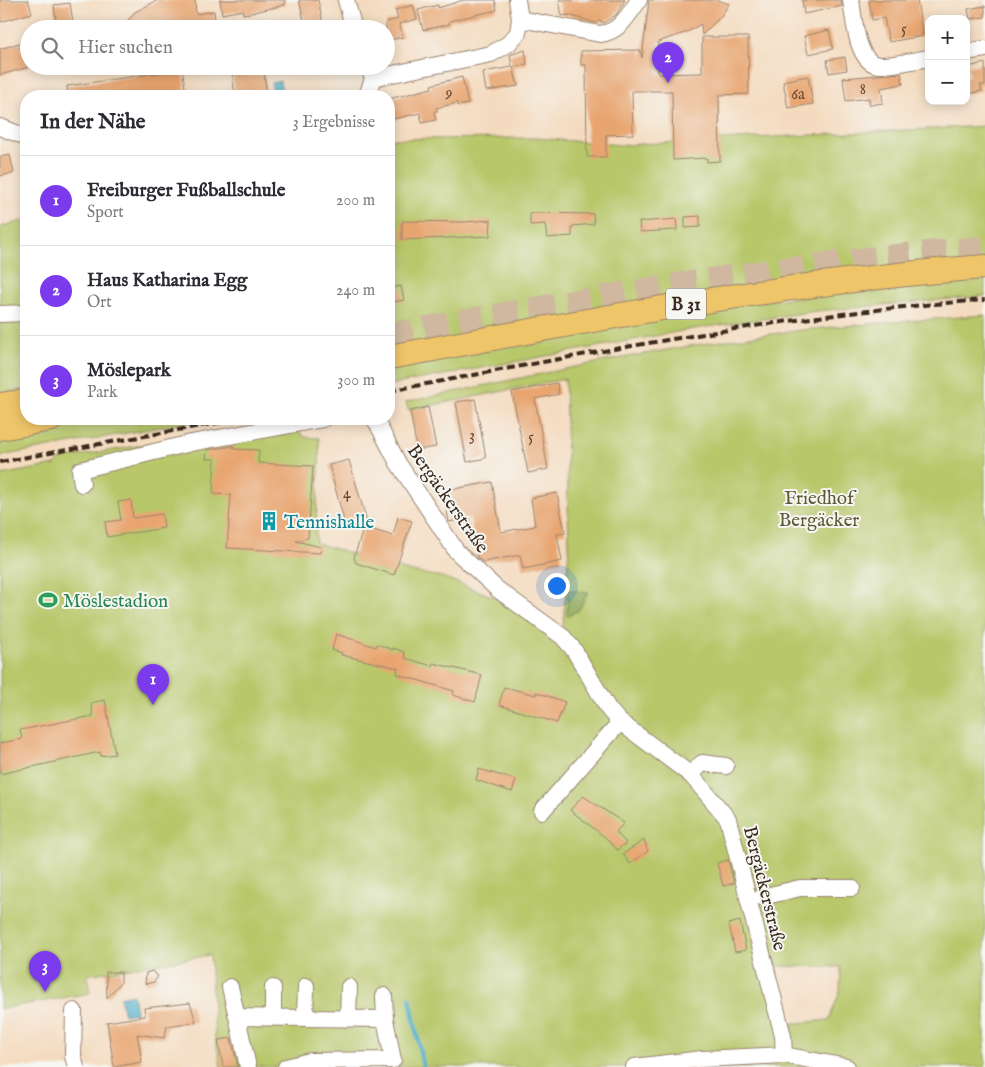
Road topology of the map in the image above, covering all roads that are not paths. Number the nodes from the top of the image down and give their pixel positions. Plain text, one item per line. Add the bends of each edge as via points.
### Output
1 (346, 0) edge
2 (517, 0) edge
3 (639, 0) edge
4 (851, 0) edge
5 (520, 19) junction
6 (352, 20) edge
7 (985, 49) edge
8 (970, 51) edge
9 (925, 59) edge
10 (395, 68) edge
11 (370, 75) edge
12 (368, 90) edge
13 (0, 127) edge
14 (20, 135) edge
15 (985, 267) edge
16 (20, 313) edge
17 (0, 314) edge
18 (395, 356) edge
19 (20, 402) edge
20 (0, 406) edge
21 (20, 424) edge
22 (290, 425) edge
23 (378, 425) edge
24 (0, 428) edge
25 (82, 484) dead end
26 (620, 722) junction
27 (726, 766) dead end
28 (691, 775) junction
29 (542, 811) dead end
30 (852, 888) dead end
31 (762, 897) dead end
32 (306, 986) dead end
33 (349, 987) dead end
34 (230, 988) dead end
35 (273, 988) dead end
36 (384, 996) dead end
37 (74, 1011) dead end
38 (237, 1017) junction
39 (273, 1017) junction
40 (305, 1018) junction
41 (348, 1018) junction
42 (385, 1019) junction
43 (784, 1055) junction
44 (394, 1064) edge
45 (76, 1067) edge
46 (248, 1067) edge
47 (286, 1067) edge
48 (634, 1067) edge
49 (847, 1067) edge

1 - 6 street
2 - 5 street
3 - 5 street via 619,27 610,33 600,34
4 - 9 street via 860,48 866,59 878,65
5 - 10 street via 518,33 508,44 491,54
7 - 8 street
11 - 12 street
13 - 14 street
15 - 18 highway, B 31 via 797,286
16 - 17 street
19 - 20 highway
21 - 24 highway
22 - 25 street via 191,443 80,470
23 - 26 street, Bergäckerstraße via 404,473 456,552 497,589 563,637
26 - 28 street, Bergäckerstraße
26 - 29 street
27 - 28 street via 702,763
28 - 43 street, Bergäckerstraße via 728,819 783,1036
30 - 31 street via 800,888
32 - 40 street
33 - 41 street
34 - 38 street
35 - 39 street
36 - 42 street
37 - 45 street via 73,1056
38 - 39 street
38 - 46 street
39 - 40 street
40 - 41 street
41 - 42 street
42 - 44 street
43 - 48 street
43 - 49 street
44 - 47 street via 310,1061

